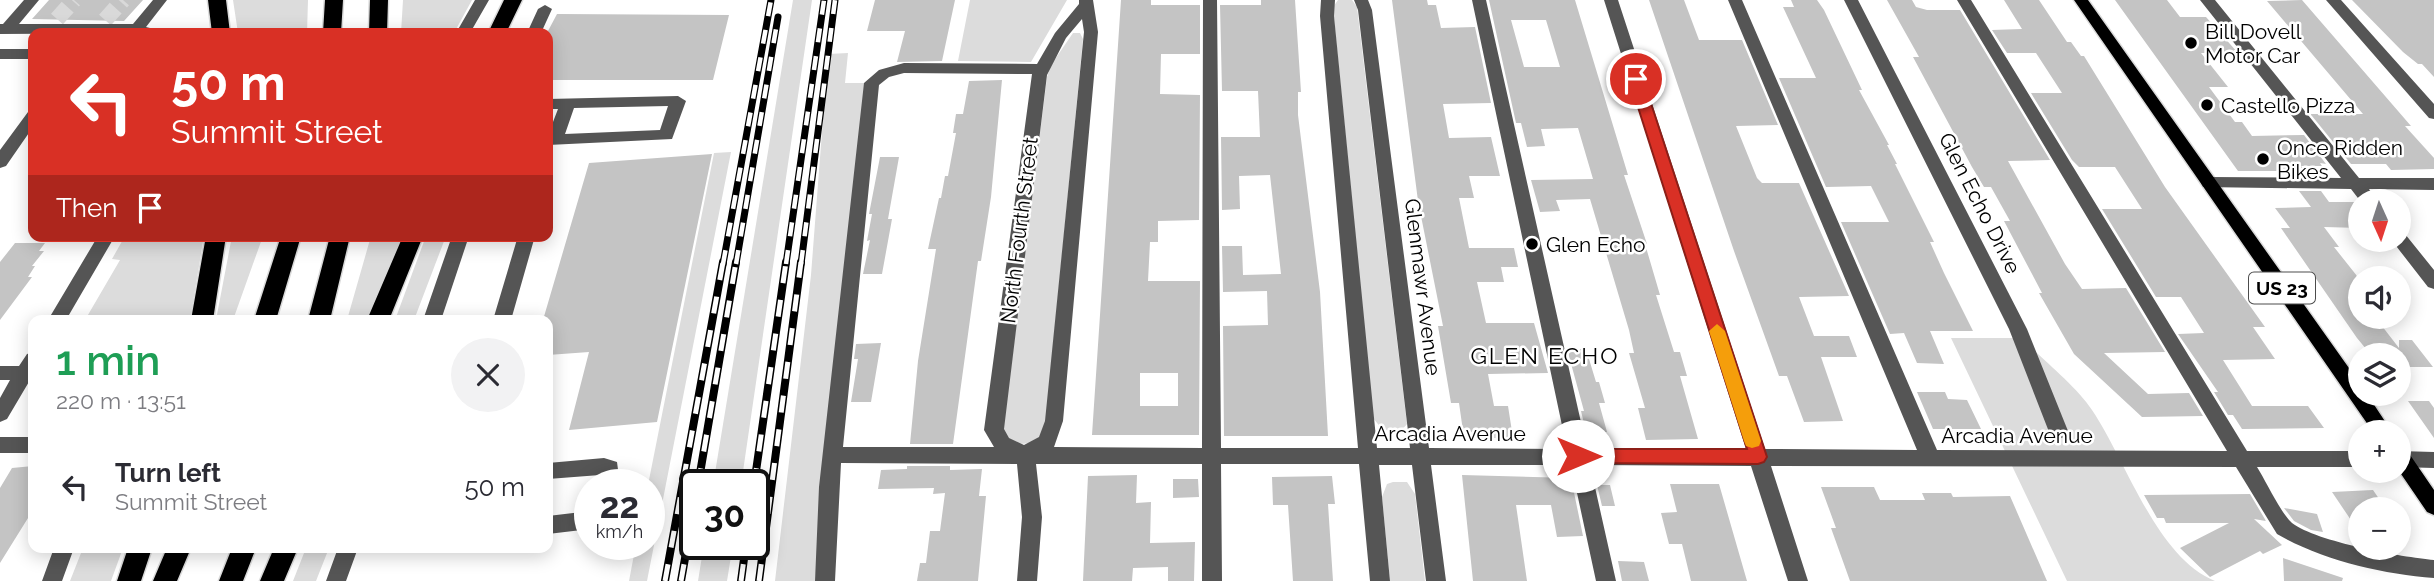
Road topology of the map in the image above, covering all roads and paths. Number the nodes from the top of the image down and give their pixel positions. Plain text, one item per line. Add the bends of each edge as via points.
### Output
1 (32, 0) edge
2 (160, 0) edge
3 (217, 0) edge
4 (334, 0) edge
5 (379, 0) edge
6 (482, 0) edge
7 (513, 0) edge
8 (1210, 0) edge
9 (1328, 0) edge
10 (1361, 0) edge
11 (1479, 0) edge
12 (1611, 0) edge
13 (1735, 0) edge
14 (1850, 0) edge
15 (1964, 0) edge
16 (2081, 0) edge
17 (2207, 0) edge
18 (2333, 0) edge
19 (1086, 2) edge
20 (545, 9) dead end
21 (111, 28) edge
22 (138, 28) edge
23 (219, 28) edge
24 (332, 28) edge
25 (378, 28) edge
26 (466, 28) edge
27 (499, 28) edge
28 (536, 28) edge
29 (3, 29) edge
30 (0, 54) edge
31 (28, 54) edge
32 (1040, 69) junction
33 (568, 103) junction
34 (553, 104) edge
35 (2434, 114) edge
36 (28, 123) edge
37 (553, 135) edge
38 (553, 139) edge
39 (0, 162) edge
40 (2208, 183) junction
41 (2356, 184) junction
42 (2434, 184) edge
43 (2360, 189) edge
44 (103, 242) edge
45 (215, 242) edge
46 (289, 242) edge
47 (339, 242) edge
48 (410, 242) edge
49 (459, 242) edge
50 (525, 242) edge
51 (2410, 252) edge
52 (2434, 282) edge
53 (60, 315) edge
54 (203, 315) edge
55 (267, 315) edge
56 (321, 315) edge
57 (380, 315) edge
58 (434, 315) edge
59 (503, 315) edge
60 (28, 366) edge
61 (28, 368) edge
62 (0, 373) edge
63 (0, 414) edge
64 (2375, 420) edge
65 (2058, 431) dead end
66 (0, 445) edge
67 (28, 445) edge
68 (1024, 454) junction
69 (832, 455) junction
70 (1212, 455) junction
71 (1368, 456) junction
72 (1421, 456) junction
73 (1578, 456) junction
74 (1758, 457) junction
75 (1930, 457) junction
76 (2240, 459) junction
77 (2348, 459) edge
78 (2411, 459) edge
79 (2434, 460) edge
80 (574, 469) edge
81 (576, 469) edge
82 (610, 469) edge
83 (553, 471) edge
84 (2411, 474) edge
85 (2434, 506) edge
86 (574, 522) edge
87 (553, 524) edge
88 (62, 553) edge
89 (137, 553) edge
90 (176, 553) edge
91 (242, 553) edge
92 (284, 553) edge
93 (346, 553) edge
94 (2434, 569) edge
95 (52, 581) edge
96 (129, 581) edge
97 (165, 581) edge
98 (231, 581) edge
99 (272, 581) edge
100 (335, 581) edge
101 (825, 581) edge
102 (1027, 581) edge
103 (1212, 581) edge
104 (1380, 581) edge
105 (1436, 581) edge
106 (1606, 581) edge
107 (1798, 581) edge

1 - 29 street
2 - 22 street
3 - 23 highway
4 - 24 highway
5 - 25 highway
6 - 26 street
7 - 27 highway
8 - 70 street
9 - 71 street
10 - 72 street, Glenmawr Avenue
11 - 73 street
12 - 74 street
13 - 75 street
14 - 65 street, Glen Echo Drive via 2018,329
15 - 76 street
16 - 40 main road, US 23
17 - 41 street
18 - 35 street
19 - 32 street, North Fourth Street
19 - 68 street, North Fourth Street via 1091,32 1054,421 1047,442
20 - 28 street
21 - 29 street via 53,24
30 - 31 street
32 - 68 street, North Fourth Street via 994,430 1002,444
32 - 69 street via 904,68 884,73 872,83
33 - 34 street
33 - 37 street
33 - 38 street via 678,101 666,135
36 - 39 street
40 - 41 street
40 - 64 main road, US 23
41 - 42 street
41 - 43 street
44 - 53 street
45 - 54 highway
46 - 55 highway
47 - 56 highway
48 - 57 highway
49 - 58 street
50 - 59 street
51 - 52 street
60 - 62 street
61 - 63 street
66 - 67 street
68 - 69 street, Arcadia Avenue
68 - 70 street, Arcadia Avenue
68 - 102 street via 1034,509
69 - 101 street
70 - 71 street, Arcadia Avenue
70 - 103 street
71 - 72 street, Arcadia Avenue
71 - 104 street
72 - 73 street, Arcadia Avenue
72 - 105 street, Glenmawr Avenue
73 - 74 street, Arcadia Avenue
73 - 106 street
74 - 75 street, Arcadia Avenue
74 - 107 street
75 - 76 street, Arcadia Avenue
76 - 77 street, Arcadia Avenue
76 - 94 street via 2291,533
78 - 79 street
80 - 83 street
81 - 82 street
84 - 85 main road
86 - 87 street
88 - 95 street
89 - 96 highway
90 - 97 highway
91 - 98 highway
92 - 99 highway
93 - 100 street

